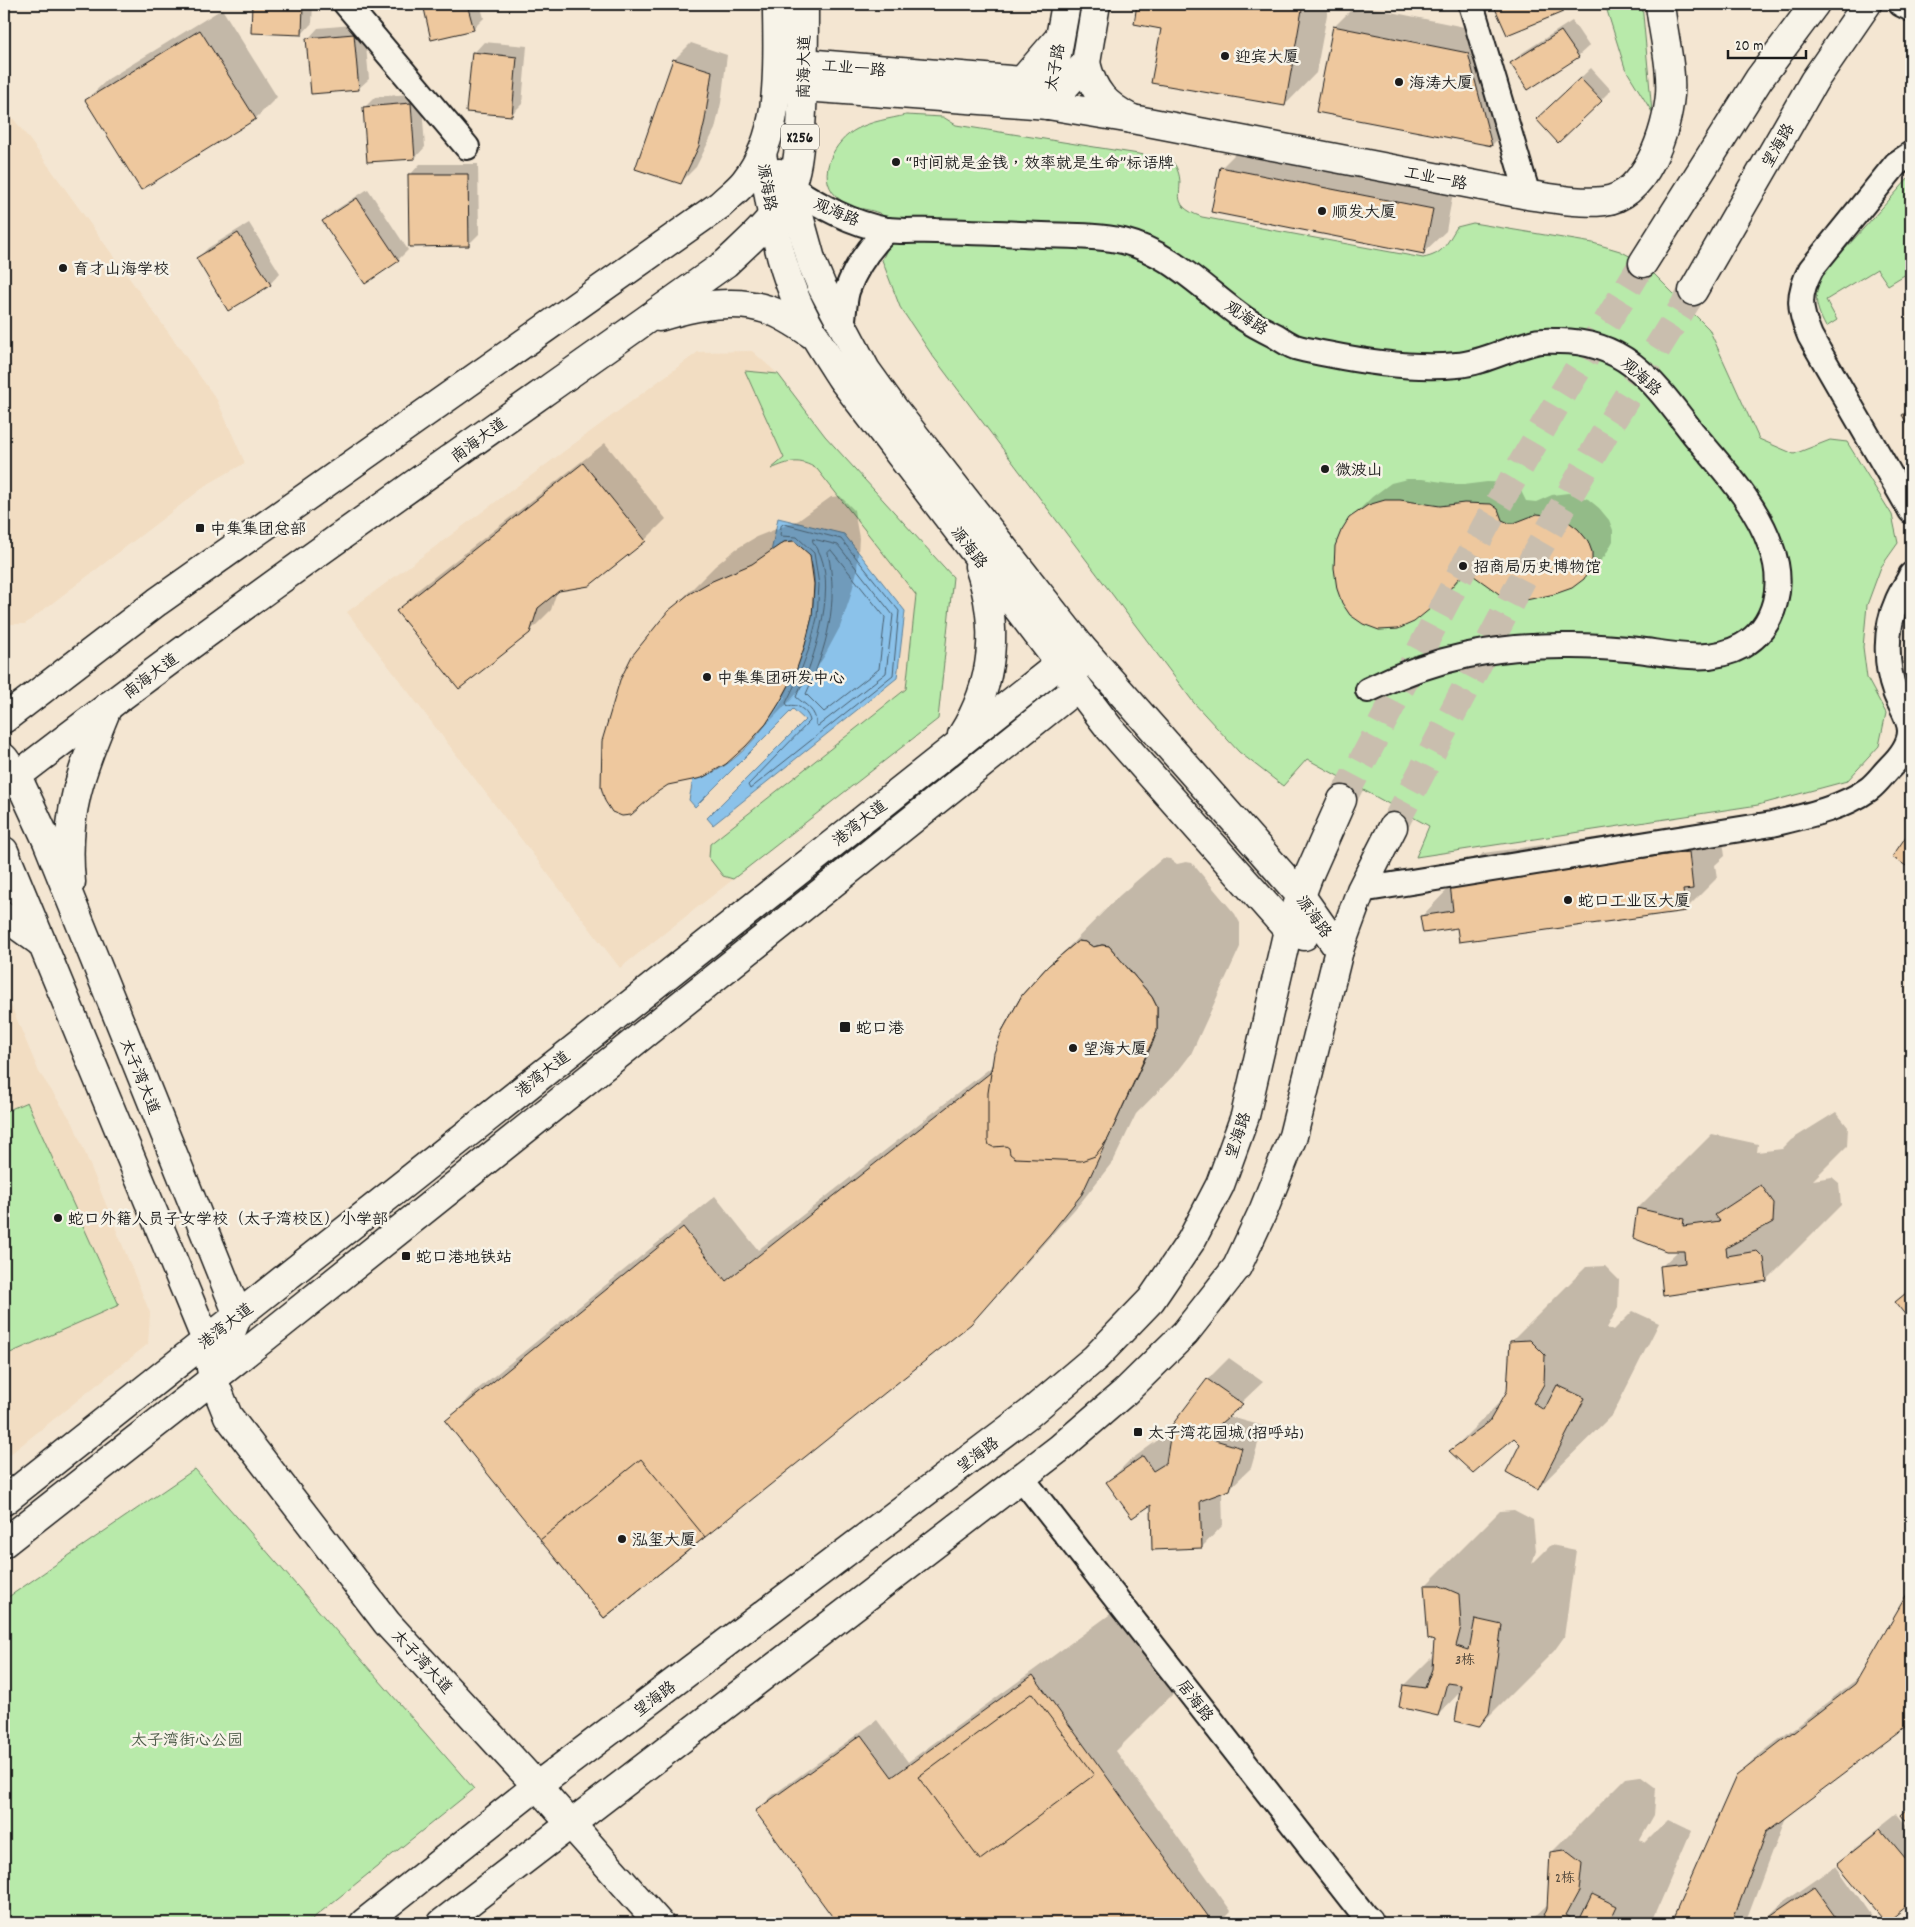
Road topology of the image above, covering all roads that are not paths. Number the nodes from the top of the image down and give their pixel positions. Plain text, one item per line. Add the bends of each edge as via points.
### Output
1 (346, 4) edge
2 (777, 4) edge
3 (804, 4) edge
4 (1066, 4) edge
5 (1096, 4) edge
6 (1471, 4) edge
7 (1660, 4) edge
8 (1815, 4) edge
9 (1867, 4) edge
10 (1901, 4) edge
11 (1911, 9) edge
12 (1060, 38) junction
13 (1086, 62) junction
14 (778, 74) junction
15 (804, 75) junction
16 (1022, 81) junction
17 (1048, 104) junction
18 (1132, 119) junction
19 (467, 147) dead end
20 (762, 154) junction
21 (1911, 154) edge
22 (791, 187) junction
23 (1528, 195) junction
24 (773, 215) junction
25 (887, 230) junction
26 (1643, 263) tunnel mouth
27 (1694, 291) tunnel mouth
28 (641, 322) junction
29 (842, 326) junction
30 (816, 338) junction
31 (1911, 511) edge
32 (974, 552) junction
33 (1911, 575) edge
34 (1081, 647) junction
35 (1060, 663) junction
36 (1078, 687) junction
37 (1368, 690) dead end
38 (108, 706) junction
39 (4, 719) edge
40 (956, 745) junction
41 (8, 773) edge
42 (1342, 800) tunnel mouth
43 (1393, 827) tunnel mouth
44 (4, 851) edge
45 (1361, 890) junction
46 (1301, 896) junction
47 (74, 908) junction
48 (4, 916) edge
49 (1288, 930) junction
50 (40, 942) junction
51 (1339, 950) junction
52 (238, 1315) junction
53 (206, 1340) junction
54 (213, 1379) junction
55 (1021, 1477) junction
56 (4, 1501) edge
57 (4, 1542) edge
58 (537, 1786) junction
59 (572, 1824) junction
60 (1368, 1922) edge
61 (364, 1923) edge
62 (442, 1923) edge
63 (659, 1923) edge

1 - 19 street
2 - 14 main road, 南海大道 / X256
3 - 15 main road, 南海大道 / X256
4 - 12 main road, 太子路
5 - 13 main road, 太子路
6 - 23 street
7 - 23 main road, 工业一路 via 1669,60 1670,95 1653,158 1636,184 1620,196 1605,201
8 - 26 main road via 1759,79
9 - 27 main road, 望海路 via 1814,81
10 - 11 street
12 - 16 main road
12 - 17 main road, 太子路
13 - 17 main road, 太子路
13 - 18 main road via 1099,94 1113,109
14 - 15 main road, 工业一路
14 - 20 main road, 南海大道 / X256 via 773,116
15 - 16 main road, 工业一路
15 - 17 main road, 工业一路
15 - 22 main road, 南海大道 / X256 via 799,151
16 - 17 main road
17 - 18 main road, 工业一路
18 - 23 main road, 工业一路
20 - 22 main road, 源海路
20 - 24 main road, 源海路
20 - 39 main road, 南海大道 via 745,181 720,205 157,602
21 - 31 street via 1896,164 1811,269 1802,285 1800,302 1810,336
22 - 24 main road, 南海大道
22 - 25 street, 观海路 via 820,206
22 - 29 main road, 源海路 via 812,263
24 - 28 main road, 南海大道 via 726,262
24 - 30 main road, 源海路 via 793,293
25 - 29 street, 观海路 via 858,266 847,292
25 - 37 street, 观海路 via 1088,236 1123,241 1151,251 1197,280 1246,320 1294,346 1354,360 1460,365 1538,341 1581,341 1625,357 1656,386 1748,502 1772,549 1777,567 1776,603 1761,631 1739,648 1708,656 1591,646 1500,649 1422,666
28 - 30 main road via 710,305 744,304 769,310 793,321
28 - 38 main road, 南海大道
29 - 34 main road, 源海路 via 866,370 894,409
30 - 32 main road, 源海路 via 842,379
32 - 35 main road, 源海路
32 - 40 main road via 985,583 992,646 987,678 974,715
33 - 45 street via 1896,603 1889,630 1888,657 1891,680 1910,730 1907,744 1869,788 1839,806 1772,824
34 - 35 main road, 港湾大道
34 - 36 main road
34 - 46 main road, 源海路
35 - 36 main road, 源海路
35 - 40 main road, 港湾大道
36 - 49 main road, 源海路 via 1110,729
36 - 54 main road, 港湾大道
38 - 41 main road, 南海大道
38 - 47 main road via 80,776 70,822 68,853
40 - 52 main road, 港湾大道
41 - 47 main road, 太子湾大道 via 47,841
42 - 46 main road, 望海路
43 - 45 main road
44 - 50 main road, 太子湾大道
45 - 51 main road
46 - 49 main road, 望海路
46 - 51 main road, 源海路
47 - 52 main road, 太子湾大道
48 - 50 main road
49 - 51 main road, 源海路
49 - 58 main road, 望海路 via 1244,1116 1220,1185 1191,1241 1151,1300 1094,1358 1030,1413
50 - 53 main road, 太子湾大道
51 - 55 main road via 1293,1136 1237,1267 1185,1333 1125,1392
52 - 53 main road, 港湾大道
52 - 54 main road
53 - 54 main road, 太子湾大道
53 - 56 main road, 港湾大道
54 - 57 main road, 港湾大道
54 - 58 main road, 太子湾大道 via 228,1416 387,1623
55 - 59 main road
55 - 60 street, 居海路
58 - 59 main road, 太子湾大道
58 - 61 main road, 望海路
59 - 62 main road
59 - 63 main road, 太子湾大道

